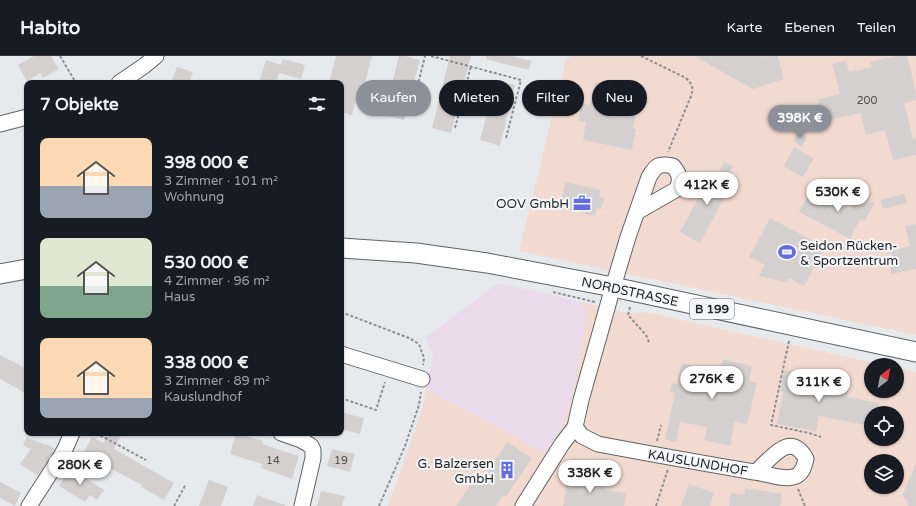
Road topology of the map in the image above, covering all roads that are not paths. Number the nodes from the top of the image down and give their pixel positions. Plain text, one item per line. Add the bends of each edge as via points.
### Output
1 (156, 56) edge
2 (123, 80) edge
3 (24, 118) edge
4 (0, 124) edge
5 (637, 212) dead end
6 (344, 248) edge
7 (24, 270) edge
8 (0, 274) edge
9 (613, 287) junction
10 (916, 352) edge
11 (344, 355) edge
12 (422, 379) road end
13 (575, 427) junction
14 (71, 436) edge
15 (290, 436) edge
16 (756, 472) junction
17 (29, 506) edge
18 (302, 506) edge
19 (523, 506) edge

1 - 2 street
3 - 4 street
5 - 9 street
6 - 9 main road, NORDSTRASSE / B 199 via 487,263
7 - 8 main road
9 - 10 main road, NORDSTRASSE / B 199
9 - 13 street
11 - 12 street
13 - 16 street, KAUSLUNDHOF via 582,436 598,444
13 - 19 street
14 - 17 street
15 - 18 street via 308,444 313,450
16 - 16 street, KAUSLUNDHOF via 785,478 793,477 800,474 806,459 795,447 785,447

